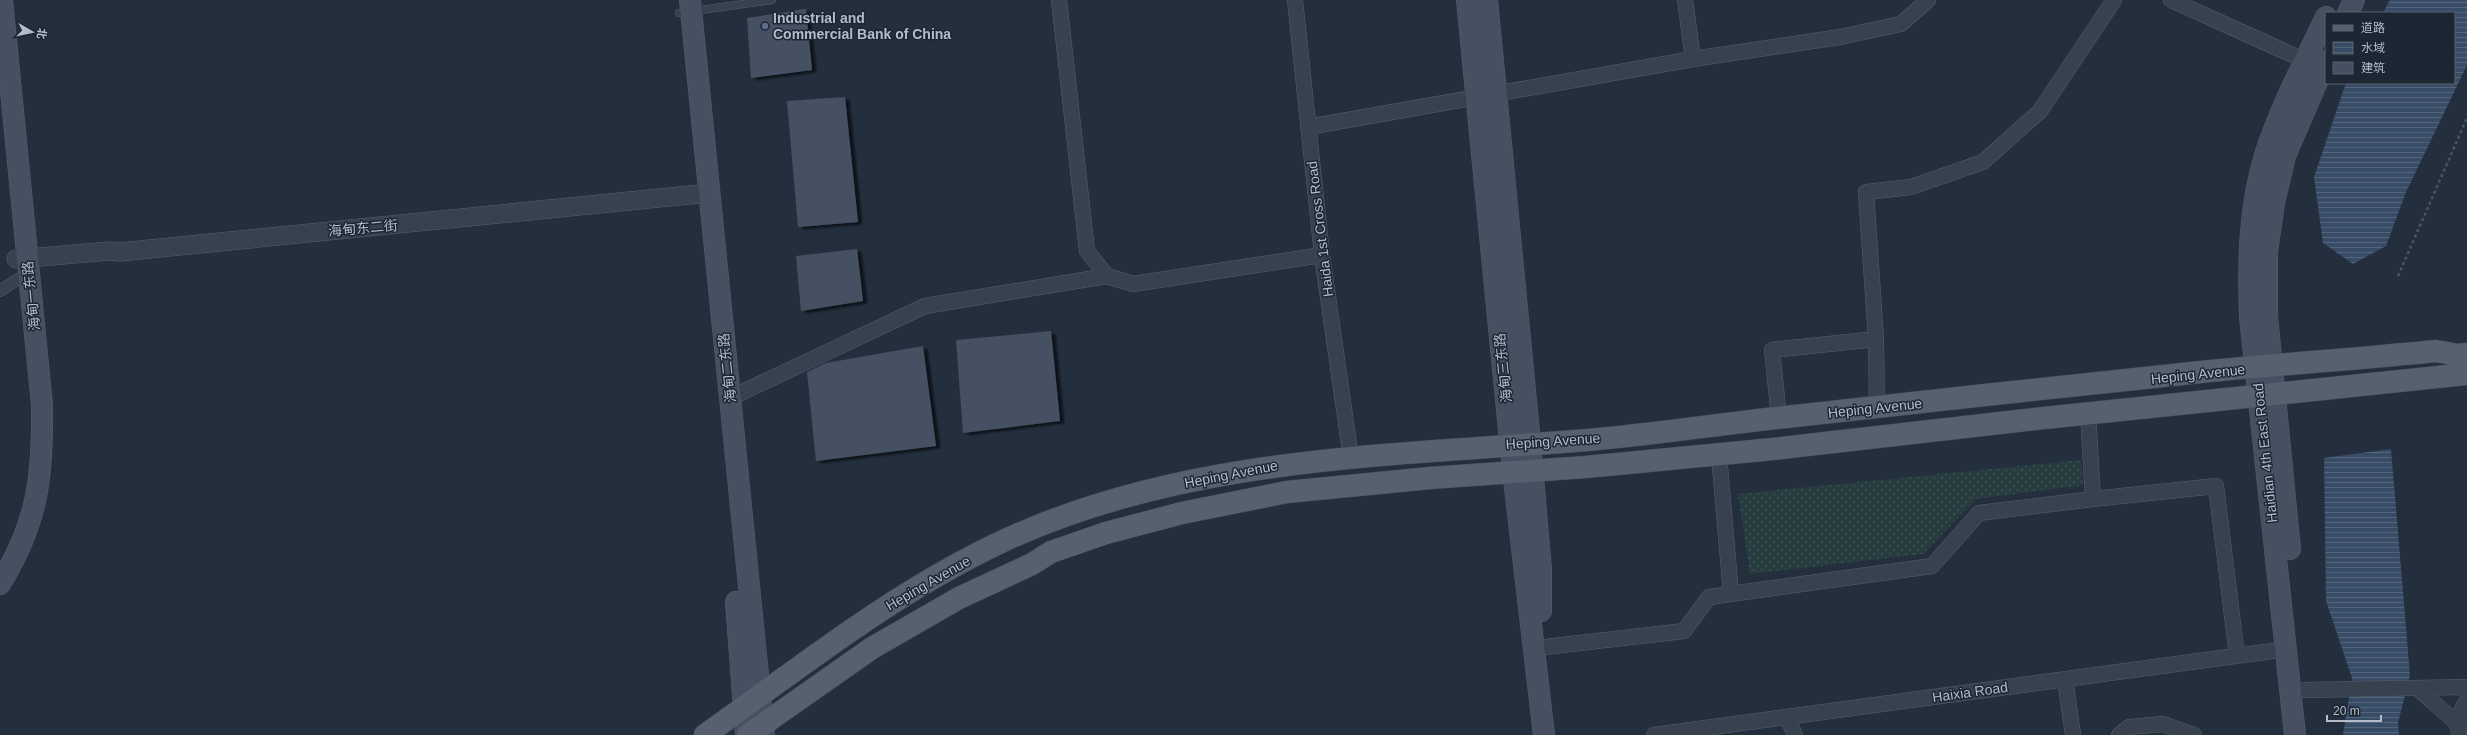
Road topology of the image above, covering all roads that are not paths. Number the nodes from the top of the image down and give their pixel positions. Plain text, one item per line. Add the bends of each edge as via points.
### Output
1 (2, 0) edge
2 (772, 0) edge
3 (1059, 0) edge
4 (1294, 0) edge
5 (1467, 0) edge
6 (1487, 0) edge
7 (1685, 0) edge
8 (1928, 0) edge
9 (2114, 0) edge
10 (2171, 0) edge
11 (2334, 0) edge
12 (2354, 0) edge
13 (685, 6) edge
14 (2328, 12) edge
15 (2348, 12) edge
16 (2325, 19) edge
17 (1693, 59) junction
18 (2306, 61) junction
19 (2325, 63) edge
20 (1486, 95) junction
21 (0, 102) edge
22 (1308, 127) junction
23 (704, 198) junction
24 (1322, 255) junction
25 (21, 267) junction
26 (1107, 276) junction
27 (0, 291) edge
28 (1876, 338) junction
29 (2467, 354) edge
30 (2264, 367) junction
31 (2467, 374) edge
32 (2267, 394) junction
33 (730, 398) junction
34 (1877, 408) junction
35 (2088, 413) junction
36 (1779, 418) junction
37 (1520, 443) junction
38 (1719, 455) junction
39 (1351, 458) junction
40 (1523, 470) junction
41 (2093, 499) junction
42 (0, 562) edge
43 (0, 584) edge
44 (1731, 594) junction
45 (1545, 647) junction
46 (2287, 649) junction
47 (2237, 656) junction
48 (2065, 679) junction
49 (2467, 687) edge
50 (2417, 688) junction
51 (2304, 690) junction
52 (752, 701) junction
53 (2467, 701) edge
54 (1787, 717) junction
55 (2458, 729) edge
56 (755, 732) edge
57 (705, 735) edge
58 (1544, 735) edge
59 (1554, 735) edge
60 (1654, 735) edge
61 (1795, 735) edge
62 (2072, 735) edge
63 (2119, 735) edge
64 (2194, 735) edge
65 (2295, 735) edge
66 (2308, 735) edge

1 - 25 main road, 海甸一东路
2 - 13 lane
3 - 26 street via 1087,251
4 - 22 street, Haida 1st Cross Road
5 - 20 main road
6 - 20 main road
7 - 17 street
8 - 17 street via 1901,24 1840,37
9 - 28 street via 2040,111 1983,162 1911,187 1866,192
10 - 18 street
11 - 14 main road
12 - 15 main road
13 - 23 main road, 海甸二东路
16 - 18 main road, Haidian 4th East Road
17 - 20 street
18 - 30 main road, Haidian 4th East Road via 2269,143 2254,208 2249,279 2250,317
19 - 30 main road, Haidian 4th East Road via 2290,140 2273,209 2266,280
20 - 22 street
20 - 37 main road
21 - 25 main road, 海甸一东路
22 - 24 street, Haida 1st Cross Road
23 - 25 street, 海甸东二街 via 110,251
23 - 33 main road, 海甸二东路
23 - 52 main road, 海甸二东路 via 732,546
24 - 26 street via 1133,284
24 - 39 street, Haida 1st Cross Road
25 - 27 street
25 - 42 main road, 海甸一东路 via 32,456 24,506
25 - 43 main road, 海甸一东路 via 42,405 43,455 35,509 14,561
26 - 33 street via 925,306
28 - 34 street
28 - 36 street via 1772,350
29 - 30 main road, Heping Avenue via 2436,352
30 - 32 main road, Haidian 4th East Road
30 - 34 main road, Heping Avenue
31 - 32 main road, Heping Avenue
32 - 35 main road, Heping Avenue
32 - 46 main road, Haidian 4th East Road
32 - 51 main road, Haidian 4th East Road
33 - 52 main road, 海甸二东路
34 - 36 main road, Heping Avenue
35 - 38 main road, Heping Avenue
35 - 41 street
36 - 37 main road, Heping Avenue via 1593,439
37 - 39 main road, Heping Avenue
37 - 40 main road
38 - 40 main road, Heping Avenue
38 - 44 street
39 - 52 main road, Heping Avenue via 1269,466 1138,494 1097,506 1001,542 870,616
40 - 45 main road
40 - 56 main road, Heping Avenue via 1287,492 1182,513 1106,533 1051,552 926,615 872,648
40 - 58 main road
41 - 44 street via 1979,513 1932,566
41 - 47 street via 2216,486
44 - 45 street via 1709,597 1684,631
45 - 59 main road
46 - 47 street, Haixia Road
46 - 65 main road, Haidian 4th East Road
47 - 48 street, Haixia Road
48 - 54 street, Haixia Road
48 - 62 street
49 - 50 street
50 - 51 street
50 - 55 street
51 - 66 main road, Haidian 4th East Road
52 - 56 main road, 海甸二东路
52 - 57 main road, Heping Avenue
53 - 55 street via 2461,710
54 - 60 street, Haixia Road
54 - 61 street
63 - 64 street via 2129,727 2163,724

